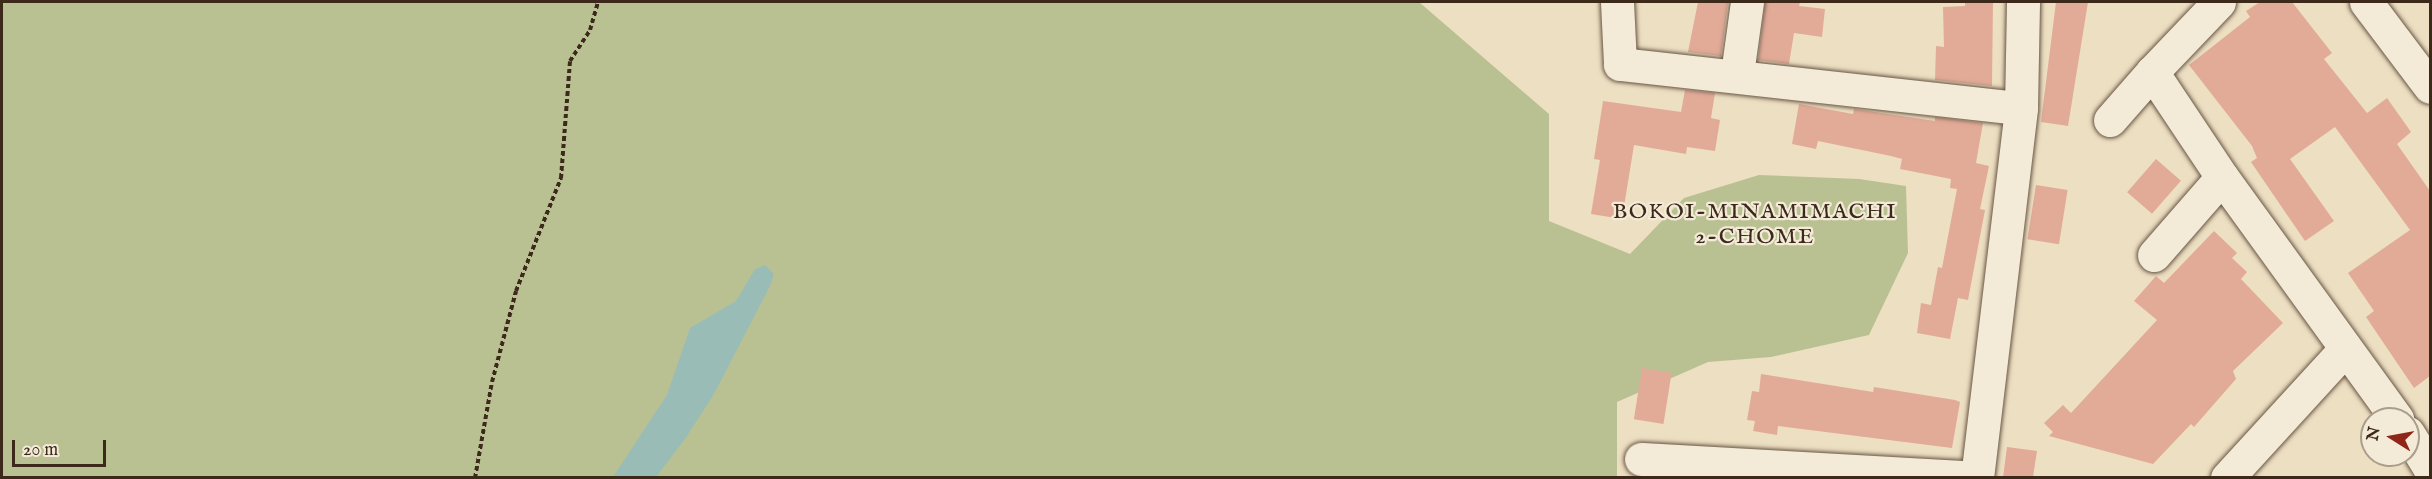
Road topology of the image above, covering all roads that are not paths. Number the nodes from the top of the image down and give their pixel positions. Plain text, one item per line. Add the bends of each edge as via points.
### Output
1 (1617, 2) edge
2 (1747, 2) edge
3 (2022, 2) edge
4 (2219, 2) edge
5 (2366, 2) edge
6 (2152, 72) junction
7 (1737, 74) junction
8 (2430, 87) edge
9 (2021, 108) junction
10 (2110, 120) dead end
11 (2222, 177) junction
12 (2154, 255) dead end
13 (2344, 349) junction
14 (2387, 407) edge
15 (1641, 459) dead end
16 (1977, 477) edge
17 (2227, 477) edge

1 - 7 street via 1620,64
2 - 7 street
3 - 9 street
4 - 6 street
5 - 8 street
6 - 10 street
6 - 11 street
7 - 9 street via 1860,93
9 - 16 street
11 - 12 street
11 - 13 street
13 - 14 street
13 - 17 street
15 - 16 street

